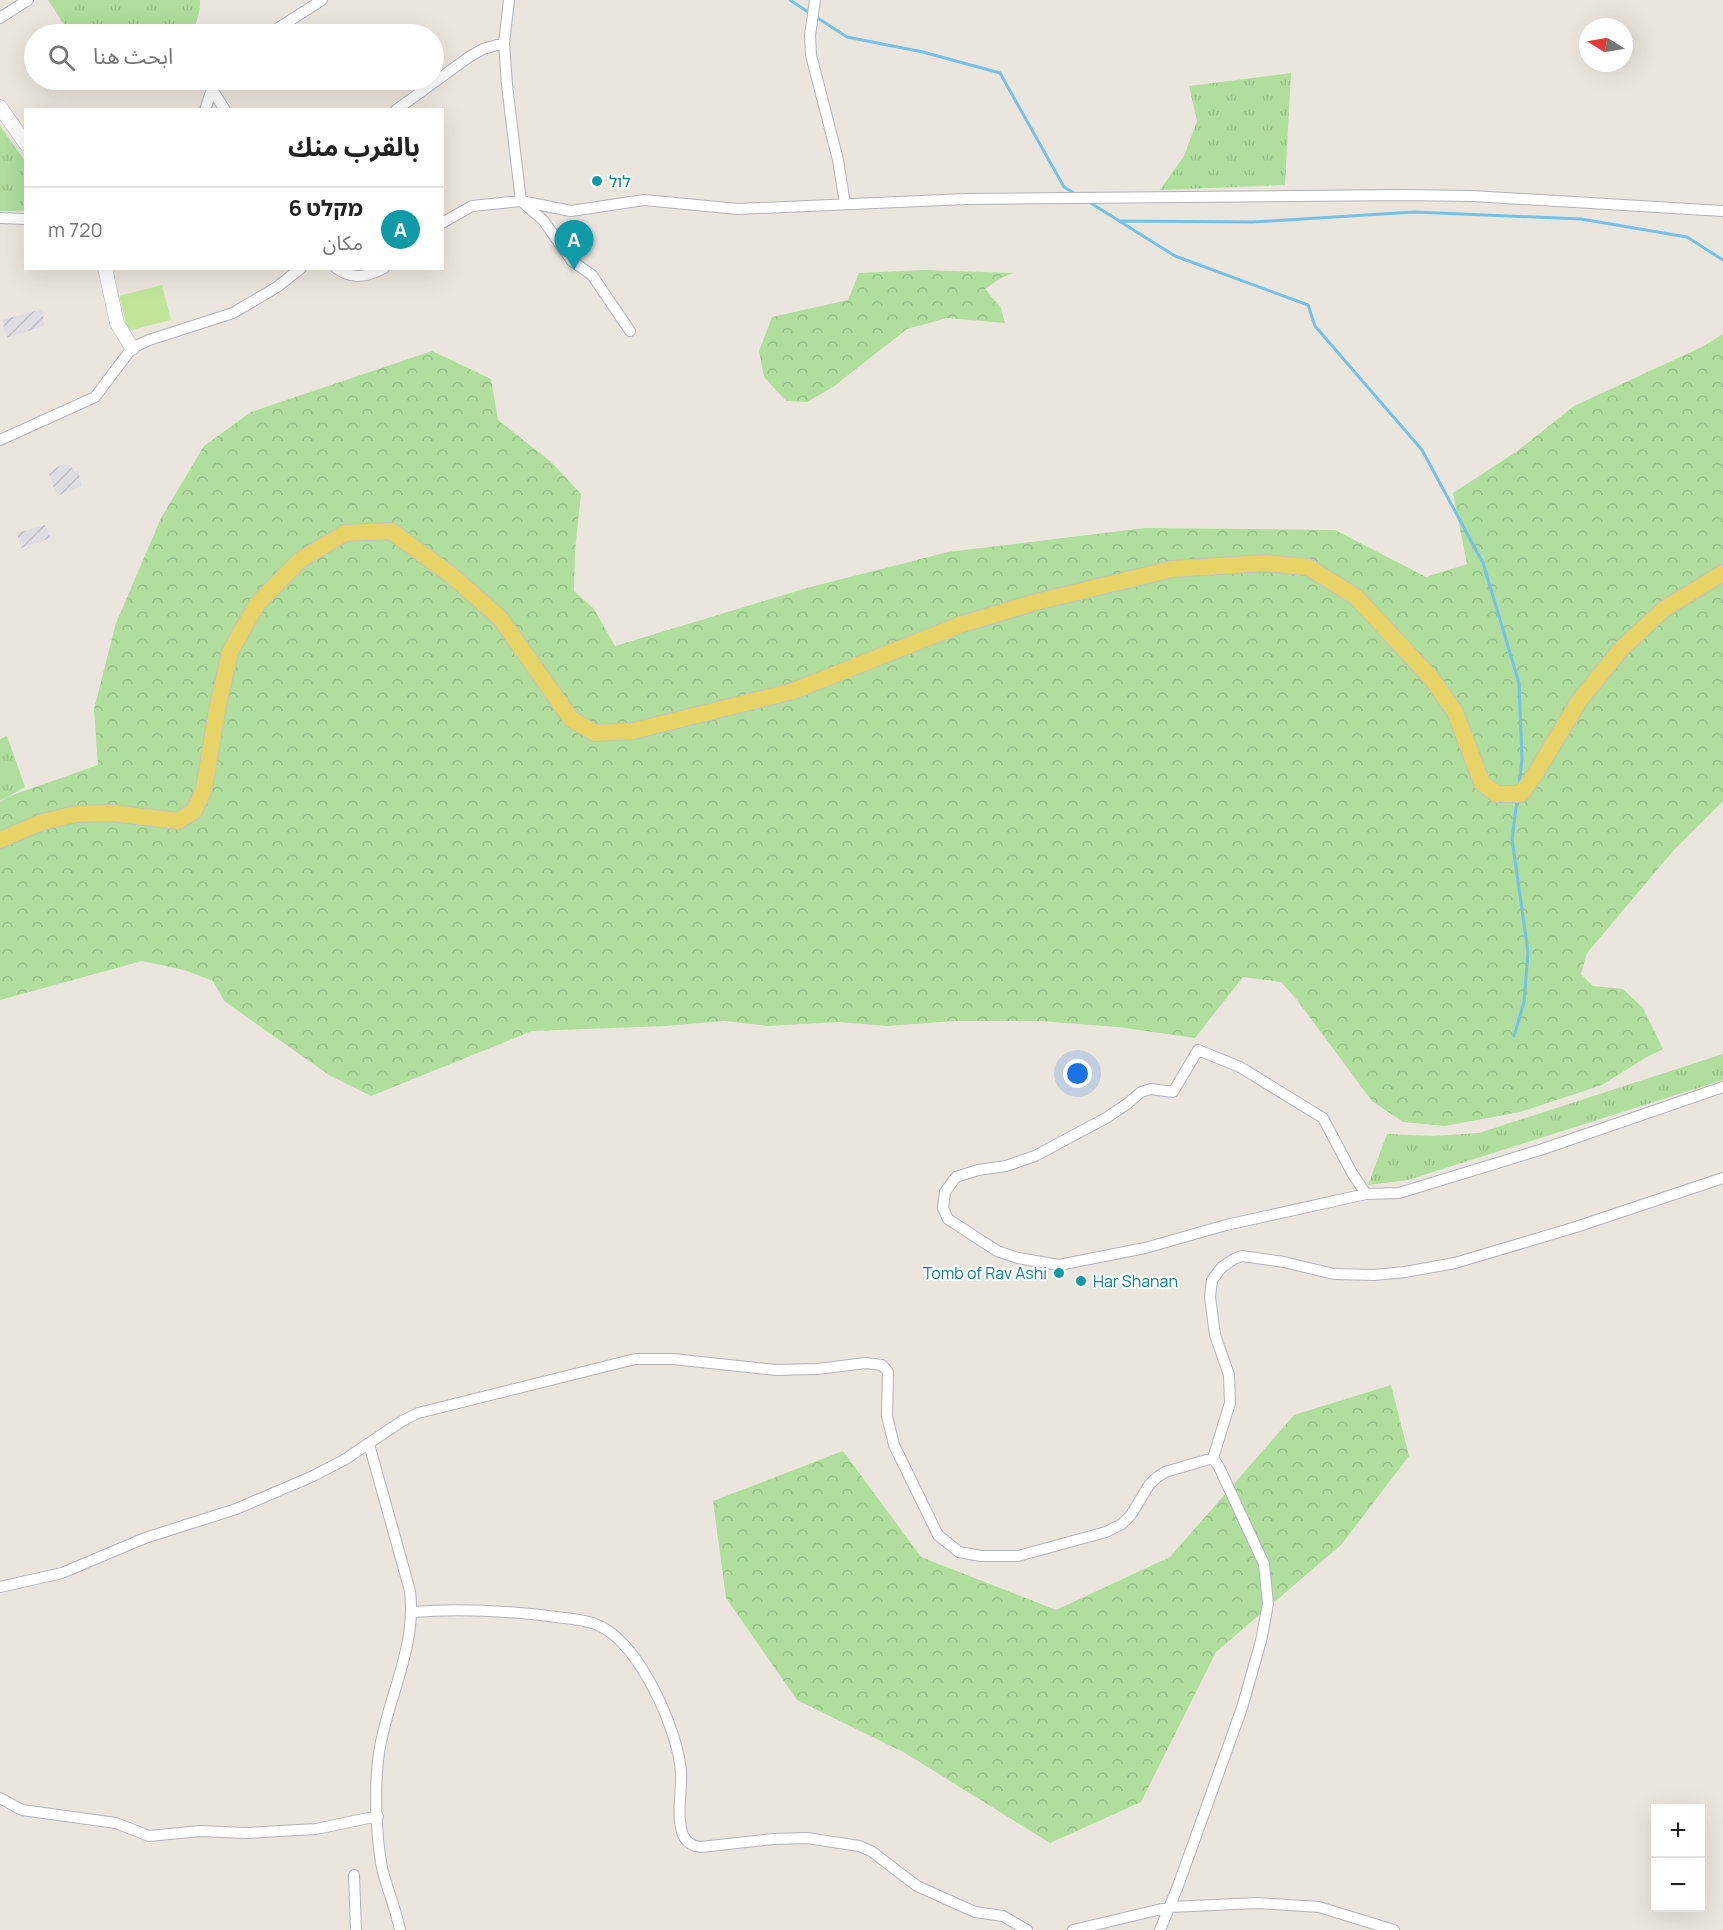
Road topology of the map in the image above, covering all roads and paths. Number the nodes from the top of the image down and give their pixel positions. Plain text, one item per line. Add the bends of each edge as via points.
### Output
1 (28, 0) edge
2 (322, 0) edge
3 (509, 0) edge
4 (815, 0) edge
5 (0, 18) edge
6 (285, 24) edge
7 (504, 43) junction
8 (444, 75) edge
9 (211, 90) edge
10 (216, 90) edge
11 (423, 90) edge
12 (0, 107) edge
13 (206, 108) edge
14 (224, 108) edge
15 (399, 108) edge
16 (24, 141) edge
17 (521, 201) junction
18 (845, 204) junction
19 (1723, 211) edge
20 (0, 218) edge
21 (24, 219) edge
22 (444, 222) edge
23 (105, 270) edge
24 (298, 270) edge
25 (338, 270) edge
26 (380, 270) edge
27 (630, 331) dead end
28 (132, 348) junction
29 (0, 440) edge
30 (1723, 573) edge
31 (0, 840) edge
32 (1723, 1087) edge
33 (1723, 1178) edge
34 (1366, 1194) junction
35 (369, 1444) junction
36 (1213, 1458) junction
37 (0, 1587) edge
38 (412, 1612) junction
39 (0, 1798) edge
40 (378, 1816) junction
41 (354, 1875) dead end
42 (1170, 1906) junction
43 (356, 1930) edge
44 (400, 1930) edge
45 (1027, 1930) edge
46 (1073, 1930) edge
47 (1160, 1930) edge
48 (1394, 1930) edge

1 - 5 street
2 - 6 street
3 - 7 street
4 - 18 street via 811,55
7 - 8 street via 483,49
7 - 17 street
9 - 13 street
10 - 14 street
11 - 15 street
12 - 16 street
17 - 18 street via 571,211 645,200 738,209
17 - 22 street via 472,206
17 - 27 street via 543,220 573,261 592,275
18 - 19 street via 966,199 1403,195
20 - 21 street
23 - 28 street via 117,323
24 - 28 street via 233,313
25 - 26 street via 346,276 366,276
28 - 29 street via 95,397
30 - 31 main road via 1664,609 1621,649 1579,701 1521,794 1496,794 1482,783 1455,712 1432,679 1356,597 1308,567 1265,563 1172,569 962,624 793,691 633,731 595,734 571,719 500,618 451,575 390,531 345,533 300,560 257,604 230,652 204,789 194,811 178,820 112,813 76,814 42,822
32 - 34 street via 1399,1193
33 - 36 street via 1565,1231 1455,1263 1405,1272 1334,1274 1284,1262 1242,1256 1234,1259 1212,1280 1210,1297 1215,1335 1229,1375 1230,1403
34 - 34 street via 1323,1118 1240,1067 1198,1050 1173,1092 1141,1092 1106,1118 1035,1156 956,1177 945,1192 943,1208 948,1219 997,1251 1059,1265 1146,1248 1226,1224
35 - 36 street via 402,1421 431,1409 635,1359 796,1371 876,1363 888,1372 887,1416 894,1445 938,1535 959,1552 981,1556 1018,1556 1106,1532 1131,1515 1156,1478
35 - 37 street via 311,1477 236,1509 145,1538 62,1573
35 - 38 street via 410,1591
36 - 42 street via 1264,1564 1268,1604 1242,1708
38 - 40 street via 404,1661 379,1752
38 - 45 street via 453,1610 543,1616 587,1622 608,1631 640,1667 668,1723 680,1769 681,1827 693,1846 795,1838 859,1845 917,1886 975,1912 1003,1916
39 - 40 street via 22,1810 116,1823 149,1836 316,1829
40 - 44 street via 380,1857
41 - 43 street
42 - 46 street
42 - 47 street
42 - 48 street via 1258,1903 1319,1907

